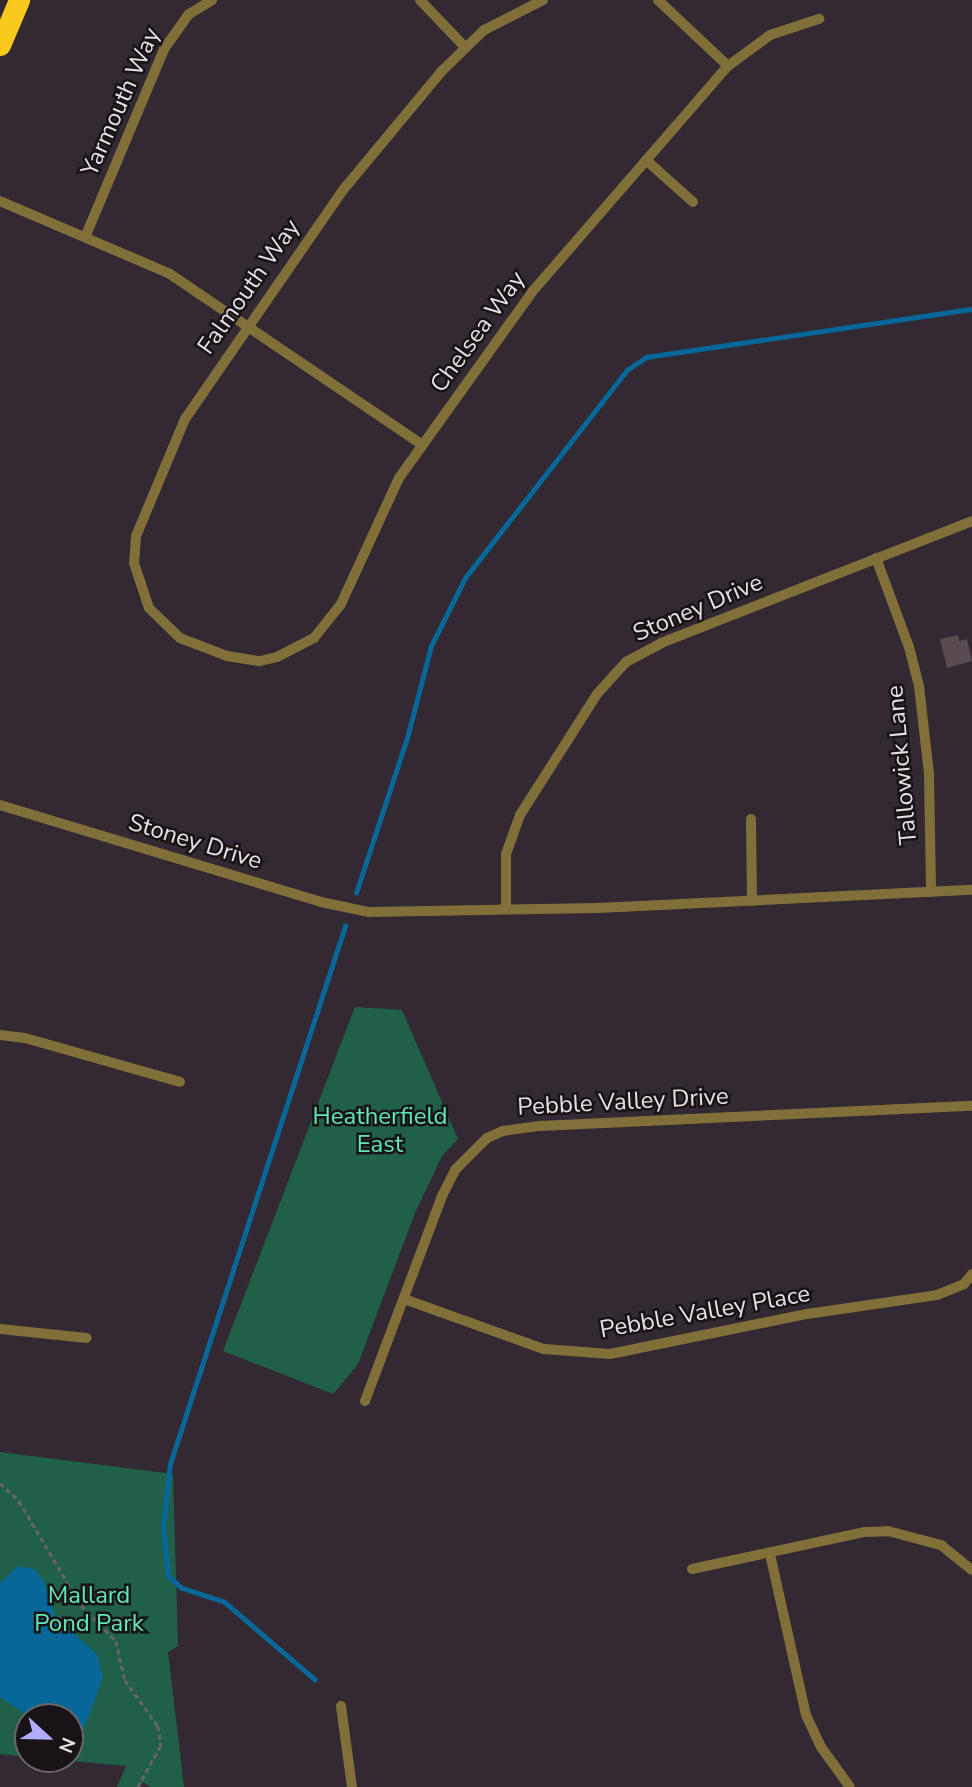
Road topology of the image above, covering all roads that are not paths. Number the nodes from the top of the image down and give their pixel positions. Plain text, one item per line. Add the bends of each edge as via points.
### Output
1 (19, 0) edge
2 (212, 0) edge
3 (420, 0) edge
4 (542, 0) edge
5 (658, 0) edge
6 (819, 19) dead end
7 (0, 45) edge
8 (464, 47) junction
9 (728, 66) junction
10 (646, 160) junction
11 (0, 201) edge
12 (694, 202) dead end
13 (86, 235) junction
14 (246, 326) junction
15 (423, 445) junction
16 (972, 521) edge
17 (876, 558) junction
18 (200, 648) joint
19 (0, 805) edge
20 (751, 819) dead end
21 (972, 890) edge
22 (931, 892) junction
23 (752, 901) junction
24 (506, 909) junction
25 (0, 1035) edge
26 (180, 1082) dead end
27 (972, 1106) edge
28 (972, 1274) edge
29 (404, 1300) junction
30 (0, 1329) edge
31 (87, 1338) dead end
32 (365, 1401) dead end
33 (770, 1553) junction
34 (692, 1569) dead end
35 (972, 1570) edge
36 (341, 1706) dead end
37 (352, 1787) edge
38 (850, 1787) edge

1 - 7 highway
2 - 13 street, Yarmouth Way via 189,14 164,49
3 - 8 street
4 - 8 street, Falmouth Way via 505,16
5 - 9 street
6 - 9 street, Chelsea Way via 770,35
8 - 14 street, Falmouth Way via 343,190
9 - 10 street, Chelsea Way
10 - 12 street
10 - 15 street, Chelsea Way via 531,292
11 - 13 street
13 - 14 street via 170,274
14 - 15 street
14 - 18 street, Falmouth Way via 185,419 136,536 138,585 149,608 162,625
15 - 18 street, Chelsea Way via 388,497 341,604 314,638 260,661
16 - 17 street, Stoney Drive
17 - 22 street, Tallowick Lane via 919,686 929,774
17 - 24 street, Stoney Drive via 661,643 626,662 597,694 520,815 506,854
19 - 24 street, Stoney Drive via 342,907 396,914
20 - 23 street
21 - 22 street, Stoney Drive
22 - 23 street, Stoney Drive
23 - 24 street, Stoney Drive
25 - 26 street
27 - 29 street, Pebble Valley Drive via 503,1131 470,1150 456,1169
28 - 29 street, Pebble Valley Place via 964,1284 937,1295 807,1314 599,1354 544,1349
29 - 32 street, Pebble Valley Drive
30 - 31 street
33 - 34 street
33 - 35 street via 888,1531 941,1545
33 - 38 street via 806,1715 821,1747
36 - 37 street

